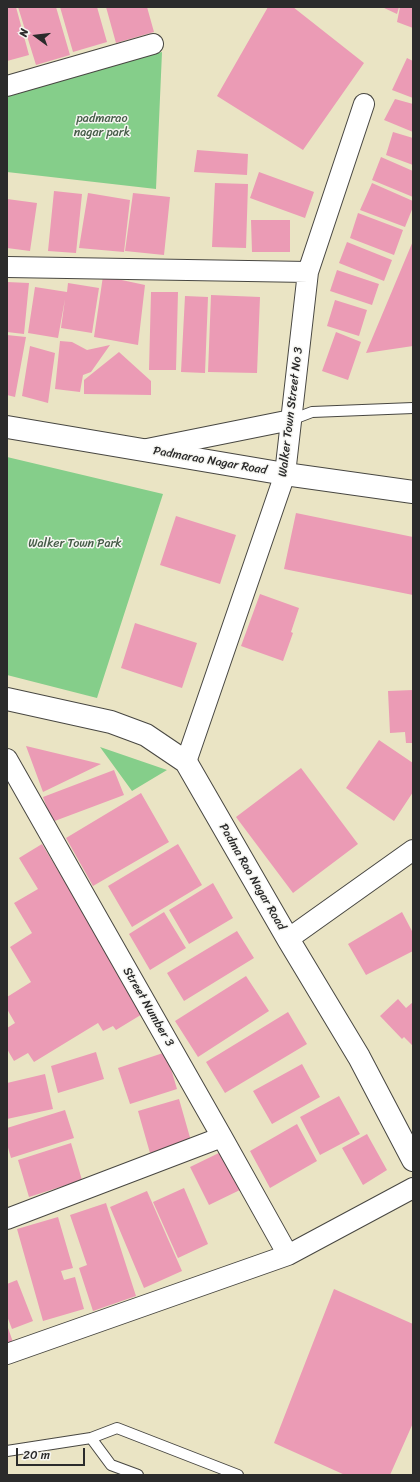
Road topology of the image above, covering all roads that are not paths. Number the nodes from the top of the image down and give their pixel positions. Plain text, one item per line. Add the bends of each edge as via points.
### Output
1 (152, 44) dead end
2 (7, 86) edge
3 (364, 104) dead end
4 (7, 267) edge
5 (308, 272) junction
6 (413, 408) edge
7 (291, 420) junction
8 (7, 427) edge
9 (143, 450) junction
10 (285, 474) junction
11 (413, 492) edge
12 (7, 699) edge
13 (7, 758) edge
14 (186, 762) junction
15 (413, 850) edge
16 (288, 940) junction
17 (222, 1137) junction
18 (413, 1160) edge
19 (413, 1188) edge
20 (7, 1219) edge
21 (288, 1255) junction
22 (7, 1354) edge
23 (91, 1438) junction
24 (7, 1451) edge
25 (138, 1475) edge
26 (238, 1475) edge

1 - 2 street
3 - 5 street, Walker Town Street No 3
4 - 5 street
5 - 7 street, Walker Town Street No 3
6 - 7 lane via 312,412
7 - 9 street
7 - 10 street, Walker Town Street No 3
8 - 9 main road, Padmarao Nagar Road
9 - 10 main road, Padmarao Nagar Road
10 - 11 main road, Padmarao Nagar Road
10 - 14 street, Walker Town Street No 3
12 - 14 main road, Padma Rao Nagar Road via 111,722 146,735
13 - 17 street, Street Number 3
14 - 16 main road, Padma Rao Nagar Road
15 - 16 street
16 - 18 main road, Padma Rao Nagar Road via 359,1058
17 - 20 street
17 - 21 street, Street Number 3
19 - 21 street
21 - 22 street
23 - 24 lane
23 - 25 lane via 111,1465
23 - 26 lane via 117,1428

